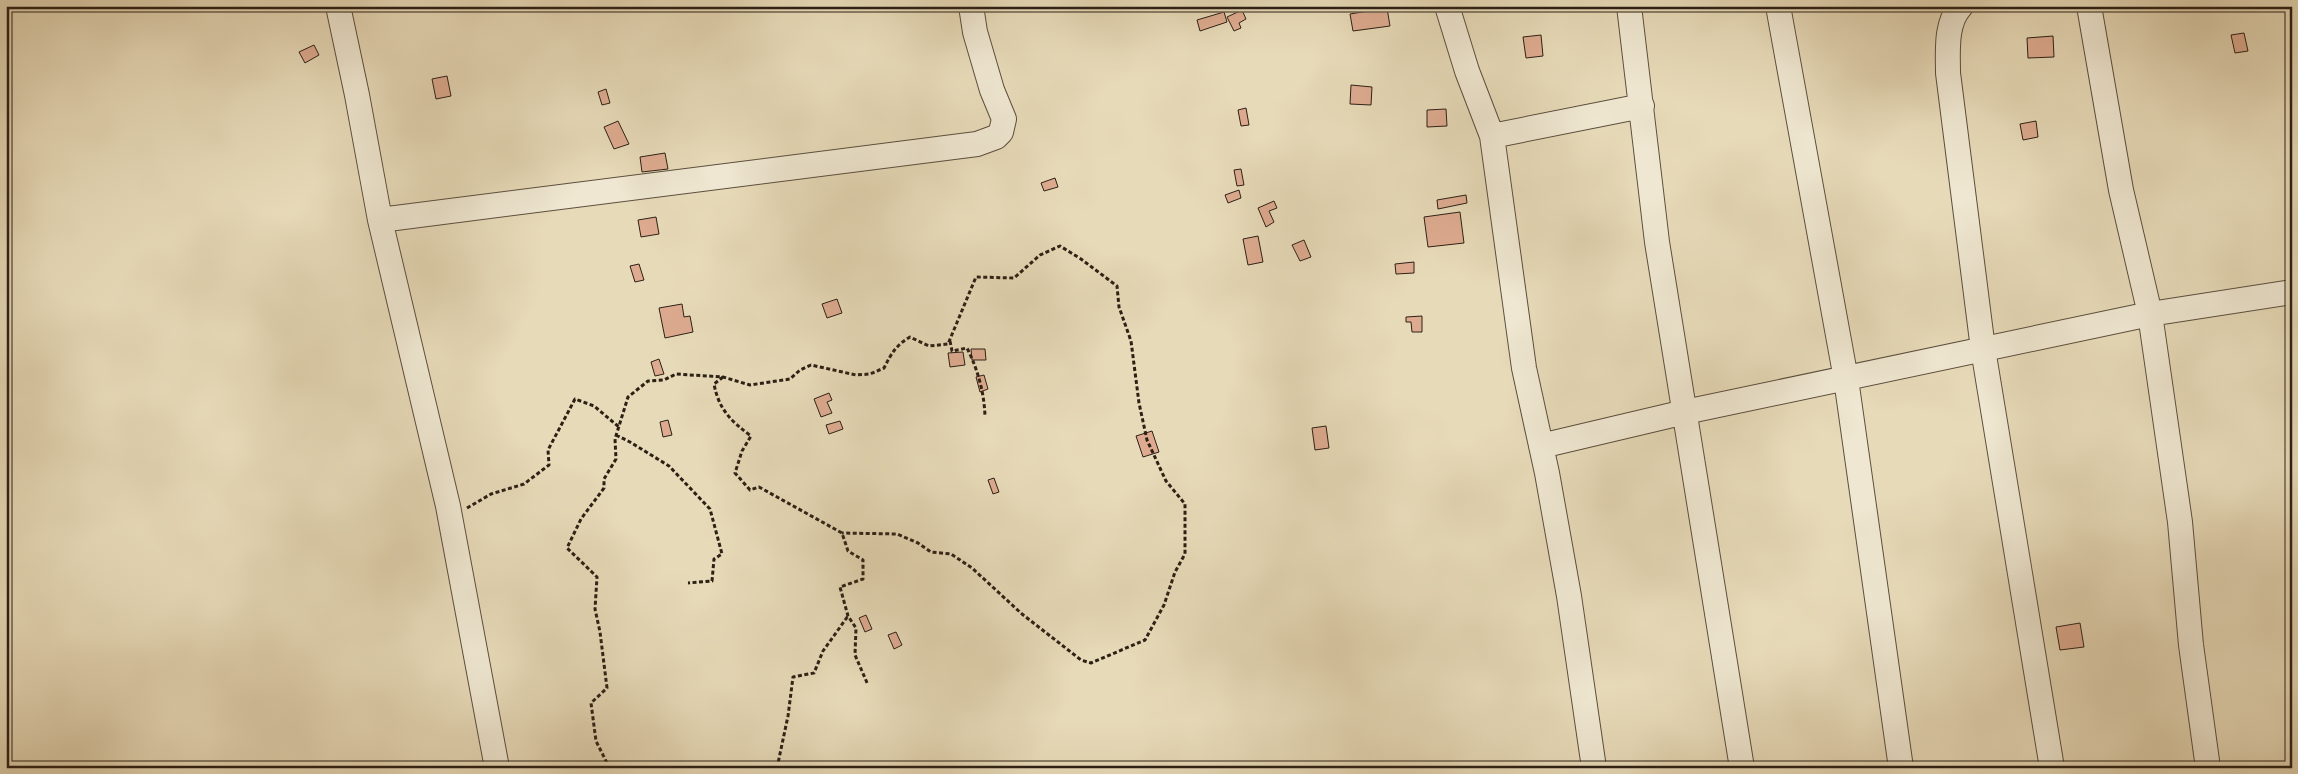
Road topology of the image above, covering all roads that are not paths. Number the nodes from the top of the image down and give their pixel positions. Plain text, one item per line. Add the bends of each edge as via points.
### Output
1 (338, 6) edge
2 (971, 6) edge
3 (1447, 6) edge
4 (1629, 6) edge
5 (1778, 6) edge
6 (1961, 6) edge
7 (2090, 6) edge
8 (1642, 106) junction
9 (1492, 136) junction
10 (380, 220) junction
11 (2292, 292) edge
12 (2150, 314) junction
13 (1983, 348) junction
14 (1846, 379) junction
15 (1685, 412) junction
16 (1541, 446) junction
17 (497, 768) edge
18 (1594, 768) edge
19 (1742, 768) edge
20 (1901, 768) edge
21 (2052, 768) edge
22 (2208, 768) edge

1 - 10 street
2 - 10 street via 975,32 1004,119 1001,132 977,144
3 - 9 street via 1467,72
4 - 8 street
5 - 14 street
6 - 13 street via 1948,34 1948,73
7 - 12 street via 2121,190
8 - 9 street
8 - 15 street via 1658,242
9 - 16 street via 1524,368
10 - 17 street via 448,506
11 - 12 street
12 - 13 street
12 - 22 street via 2180,522 2191,646
13 - 14 street
13 - 21 street
14 - 15 street
14 - 20 street
15 - 16 street
15 - 19 street
16 - 18 street via 1569,596

